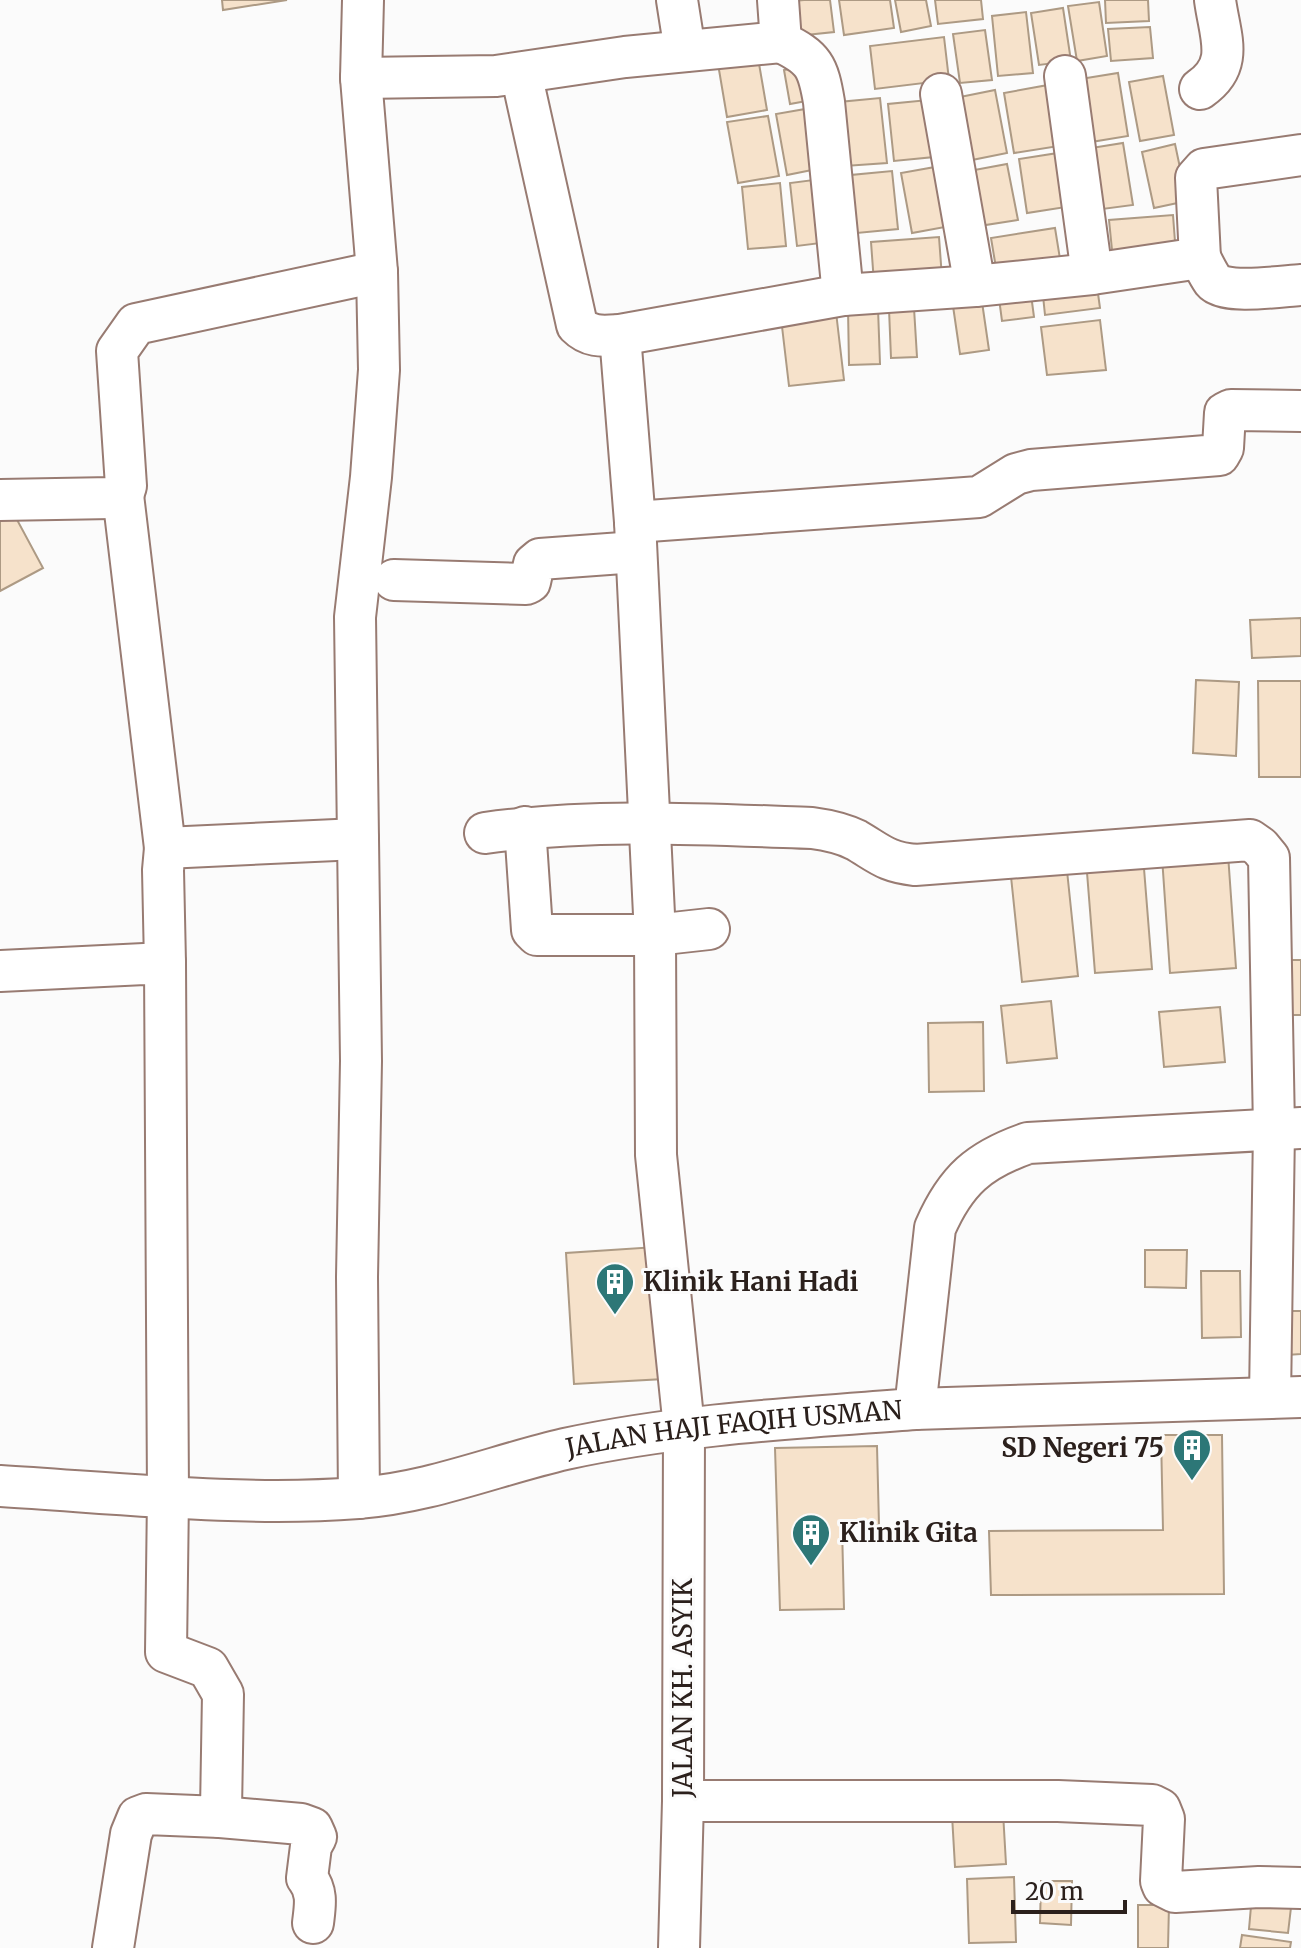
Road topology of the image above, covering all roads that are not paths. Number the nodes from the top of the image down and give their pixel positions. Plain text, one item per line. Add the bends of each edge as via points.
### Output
1 (363, 0) edge
2 (677, 0) edge
3 (778, 0) edge
4 (1215, 0) edge
5 (781, 42) junction
6 (685, 51) junction
7 (521, 73) junction
8 (1065, 76) dead end
9 (375, 77) junction
10 (1200, 89) dead end
11 (941, 94) dead end
12 (1301, 155) edge
13 (1200, 258) junction
14 (377, 272) junction
15 (1092, 274) junction
16 (1301, 285) edge
17 (975, 286) junction
18 (843, 295) junction
19 (620, 335) junction
20 (1301, 411) edge
21 (123, 495) junction
22 (0, 500) edge
23 (636, 537) junction
24 (394, 580) dead end
25 (649, 822) junction
26 (525, 827) junction
27 (485, 833) dead end
28 (358, 839) junction
29 (165, 848) junction
30 (709, 929) dead end
31 (655, 935) junction
32 (165, 963) junction
33 (0, 971) edge
34 (1288, 1128) edge
35 (1286, 1397) edge
36 (915, 1409) junction
37 (684, 1428) junction
38 (0, 1486) edge
39 (168, 1496) junction
40 (363, 1498) junction
41 (683, 1801) junction
42 (220, 1817) junction
43 (1301, 1888) edge
44 (313, 1923) dead end
45 (113, 1948) edge
46 (679, 1948) edge

1 - 9 street
2 - 6 street
3 - 5 street
4 - 10 street via 1223,63 1215,79
5 - 6 street
5 - 18 street via 811,59 819,73
6 - 7 street
7 - 9 street
7 - 19 street via 577,325 586,334
8 - 15 street
9 - 14 street
11 - 17 street
12 - 13 street via 1198,173
13 - 15 street
13 - 16 street via 1220,286
14 - 21 street via 136,324 117,351
14 - 28 street via 379,370 355,617
15 - 17 street
17 - 18 street
18 - 19 street
19 - 23 street, JALAN KH. ASYIK
20 - 23 street via 1225,413 1219,455 1031,470 979,497
21 - 22 street
21 - 29 street
23 - 24 street via 535,561 526,584
23 - 25 street, JALAN KH. ASYIK
25 - 26 street
25 - 31 street, JALAN KH. ASYIK
25 - 34 street via 812,828 855,839 894,863 915,865 1250,840 1269,858
26 - 27 street
26 - 31 street via 532,930 537,935
28 - 29 street
28 - 40 street via 357,1277
29 - 32 street
30 - 31 street
31 - 37 street, JALAN KH. ASYIK via 656,1155
32 - 33 street
32 - 39 street
34 - 35 street
34 - 36 street, JALAN HAJI FAQIH USMAN via 1028,1143 973,1169 947,1200 935,1228
35 - 36 street
36 - 37 street, JALAN HAJI FAQIH USMAN
37 - 40 street, JALAN HAJI FAQIH USMAN via 565,1449
37 - 41 street, JALAN KH. ASYIK
38 - 39 street, JALAN HAJI FAQIH USMAN
39 - 40 street, JALAN HAJI FAQIH USMAN
39 - 42 street via 166,1652 208,1668 223,1694
41 - 43 street via 1152,1805 1164,1819 1161,1881 1167,1889
41 - 46 street, JALAN KH. ASYIK
42 - 44 street via 312,1828 316,1837 307,1878 316,1896
42 - 45 street via 138,1817

